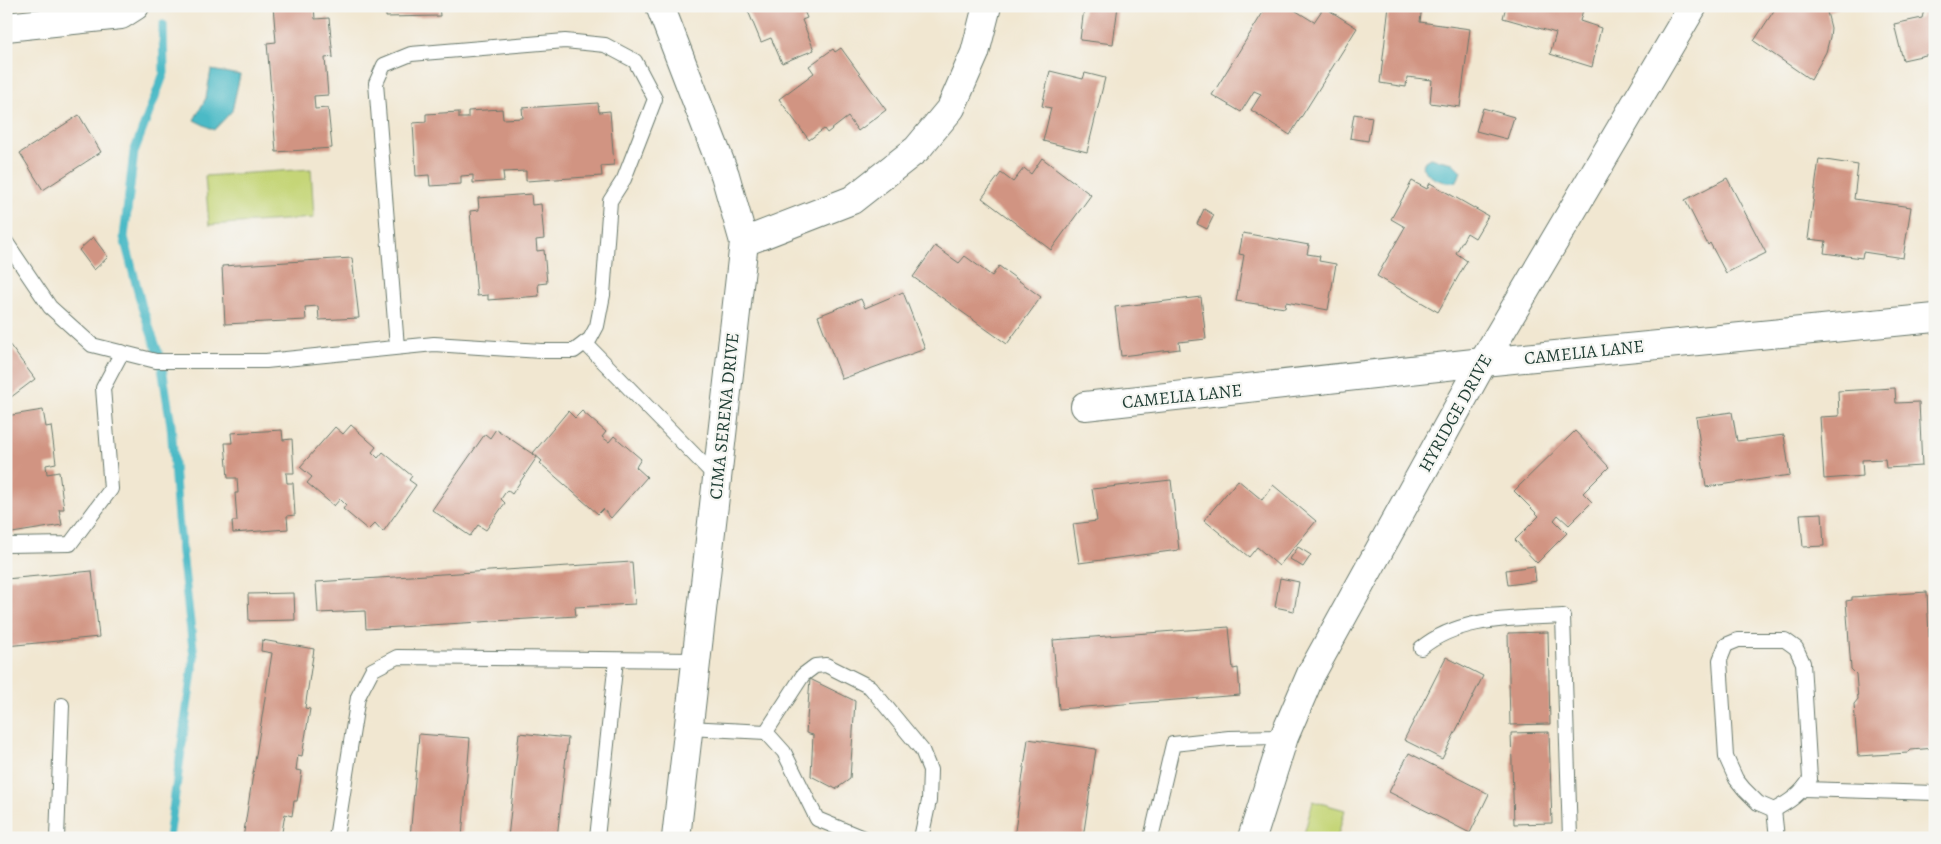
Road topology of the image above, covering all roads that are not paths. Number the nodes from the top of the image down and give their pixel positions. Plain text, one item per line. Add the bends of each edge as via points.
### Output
1 (135, 6) edge
2 (660, 6) edge
3 (987, 6) edge
4 (1693, 6) edge
5 (7, 27) edge
6 (6, 242) edge
7 (744, 242) junction
8 (1935, 318) edge
9 (585, 343) junction
10 (397, 347) junction
11 (122, 352) junction
12 (1483, 362) junction
13 (1085, 406) dead end
14 (717, 478) junction
15 (6, 545) edge
16 (1421, 648) dead end
17 (616, 660) junction
18 (696, 660) junction
19 (62, 705) dead end
20 (688, 728) junction
21 (766, 732) junction
22 (1284, 737) junction
23 (1803, 790) junction
24 (1935, 793) edge
25 (1774, 810) junction
26 (57, 838) edge
27 (336, 838) edge
28 (597, 838) edge
29 (676, 838) edge
30 (863, 838) edge
31 (920, 838) edge
32 (1151, 838) edge
33 (1252, 838) edge
34 (1570, 838) edge
35 (1777, 838) edge

1 - 5 street via 121,15
2 - 7 street, CIMA SERENA DRIVE via 725,175
3 - 7 street via 975,53 951,108 917,149 852,200
4 - 12 street, HYRIDGE DRIVE
6 - 11 lane via 50,307 92,345
7 - 14 street, CIMA SERENA DRIVE
8 - 12 street, CAMELIA LANE
9 - 10 lane via 574,351 434,344
9 - 10 lane via 597,326 603,295 610,201 624,179 655,99 635,61 605,45 565,41 411,54 384,65 376,83
9 - 14 lane
10 - 11 lane via 266,361 156,361
11 - 15 lane via 103,388 111,489 70,544
12 - 13 street, CAMELIA LANE
12 - 22 street, HYRIDGE DRIVE via 1311,674
14 - 18 street, CIMA SERENA DRIVE
16 - 34 lane via 1433,638 1478,622 1563,616
17 - 18 lane
17 - 27 lane via 397,657 372,670 358,697
17 - 28 lane
18 - 20 street, CIMA SERENA DRIVE
19 - 26 lane
20 - 21 lane
20 - 29 street, CIMA SERENA DRIVE
21 - 30 lane via 784,752 817,819
21 - 31 lane via 803,676 815,666 826,666 870,687 922,750 930,770 929,801
22 - 32 lane via 1173,744
22 - 33 street, HYRIDGE DRIVE
23 - 24 lane
23 - 25 lane
23 - 25 lane via 1810,779 1802,663 1796,648 1785,640 1738,640 1726,645 1720,660 1726,757 1744,789 1758,803
25 - 35 lane

